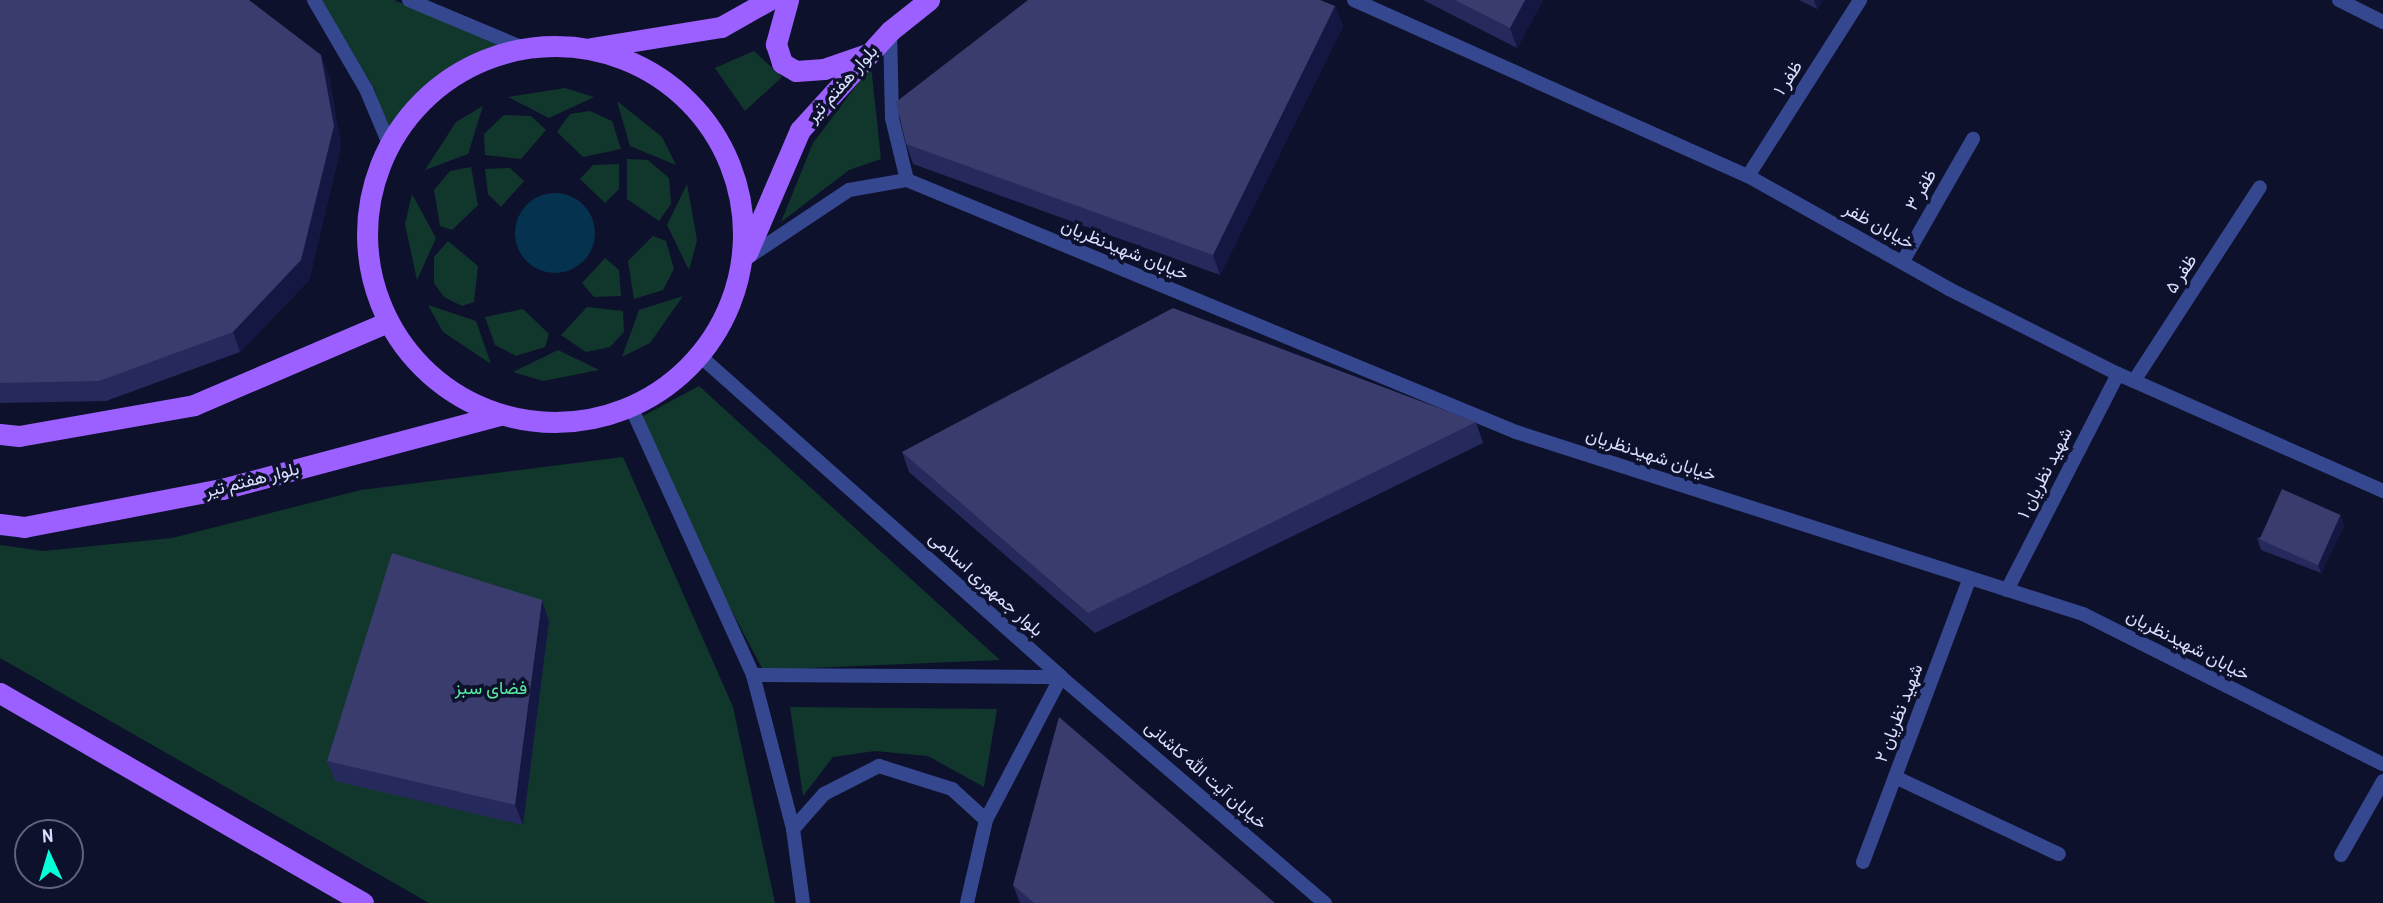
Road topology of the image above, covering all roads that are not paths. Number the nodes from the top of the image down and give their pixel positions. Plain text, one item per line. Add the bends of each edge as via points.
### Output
1 (314, 0) edge
2 (409, 0) edge
3 (769, 0) edge
4 (788, 0) edge
5 (929, 0) edge
6 (1354, 0) edge
7 (1860, 0) edge
8 (2339, 0) edge
9 (2383, 22) edge
10 (890, 31) junction
11 (523, 48) junction
12 (589, 48) junction
13 (871, 52) junction
14 (1973, 139) dead end
15 (389, 144) junction
16 (1748, 176) junction
17 (907, 180) junction
18 (2260, 187) dead end
19 (743, 261) junction
20 (1903, 261) junction
21 (388, 323) junction
22 (700, 356) junction
23 (2118, 374) junction
24 (2134, 381) junction
25 (631, 407) junction
26 (501, 415) junction
27 (0, 434) edge
28 (2383, 491) edge
29 (0, 524) edge
30 (1970, 578) junction
31 (2007, 590) junction
32 (753, 675) junction
33 (1061, 677) junction
34 (0, 692) edge
35 (2383, 764) edge
36 (1895, 778) junction
37 (2383, 781) edge
38 (986, 820) junction
39 (793, 829) junction
40 (2059, 854) dead end
41 (2340, 855) dead end
42 (1863, 862) dead end
43 (363, 903) edge
44 (803, 903) edge
45 (967, 903) edge
46 (1325, 903) edge

1 - 15 street via 366,89
2 - 11 street
3 - 12 main road via 721,27
4 - 13 main road via 776,44 782,63 796,71 824,69
5 - 10 main road, بلوار هفتم تیر
6 - 16 street, خیابان ظفر
7 - 16 street, ظفر ۱
8 - 9 street
10 - 13 main road, بلوار هفتم تیر
10 - 17 street via 892,118
11 - 12 main road
11 - 15 main road via 469,66 423,99
12 - 19 main road via 653,74 690,102 724,148 742,203
13 - 19 main road, بلوار هفتم تیر via 800,130
14 - 20 street, ظفر ۳
15 - 21 main road via 373,182 366,239 373,286
16 - 20 street, خیابان ظفر
17 - 19 street via 849,190
17 - 30 street, خیابان شهیدنظریان via 1516,432
18 - 24 street, ظفر ۵
19 - 22 main road via 733,301
20 - 23 street, خیابان ظفر
21 - 26 main road via 417,363 455,395
21 - 27 main road via 194,405 19,436
22 - 25 main road via 661,391
22 - 33 street, بلوار جمهوری اسلامی
23 - 24 street, خیابان ظفر
23 - 31 street, شهید نظریان ۱
24 - 28 street, خیابان ظفر
25 - 26 main road via 567,421
25 - 32 street
26 - 29 main road, بلوار هفتم تیر via 222,489 24,527
30 - 31 street, خیابان شهیدنظریان
30 - 36 street, شهید نظریان ۲
31 - 35 street, خیابان شهیدنظریان via 2083,614
32 - 33 street
32 - 39 street
33 - 38 street
33 - 46 street, خیابان آیت الله کاشانی
34 - 43 main road
36 - 40 street
36 - 42 street, شهید نظریان ۲
37 - 41 street
38 - 39 street via 930,778 879,766 824,794
38 - 45 street
39 - 44 street

